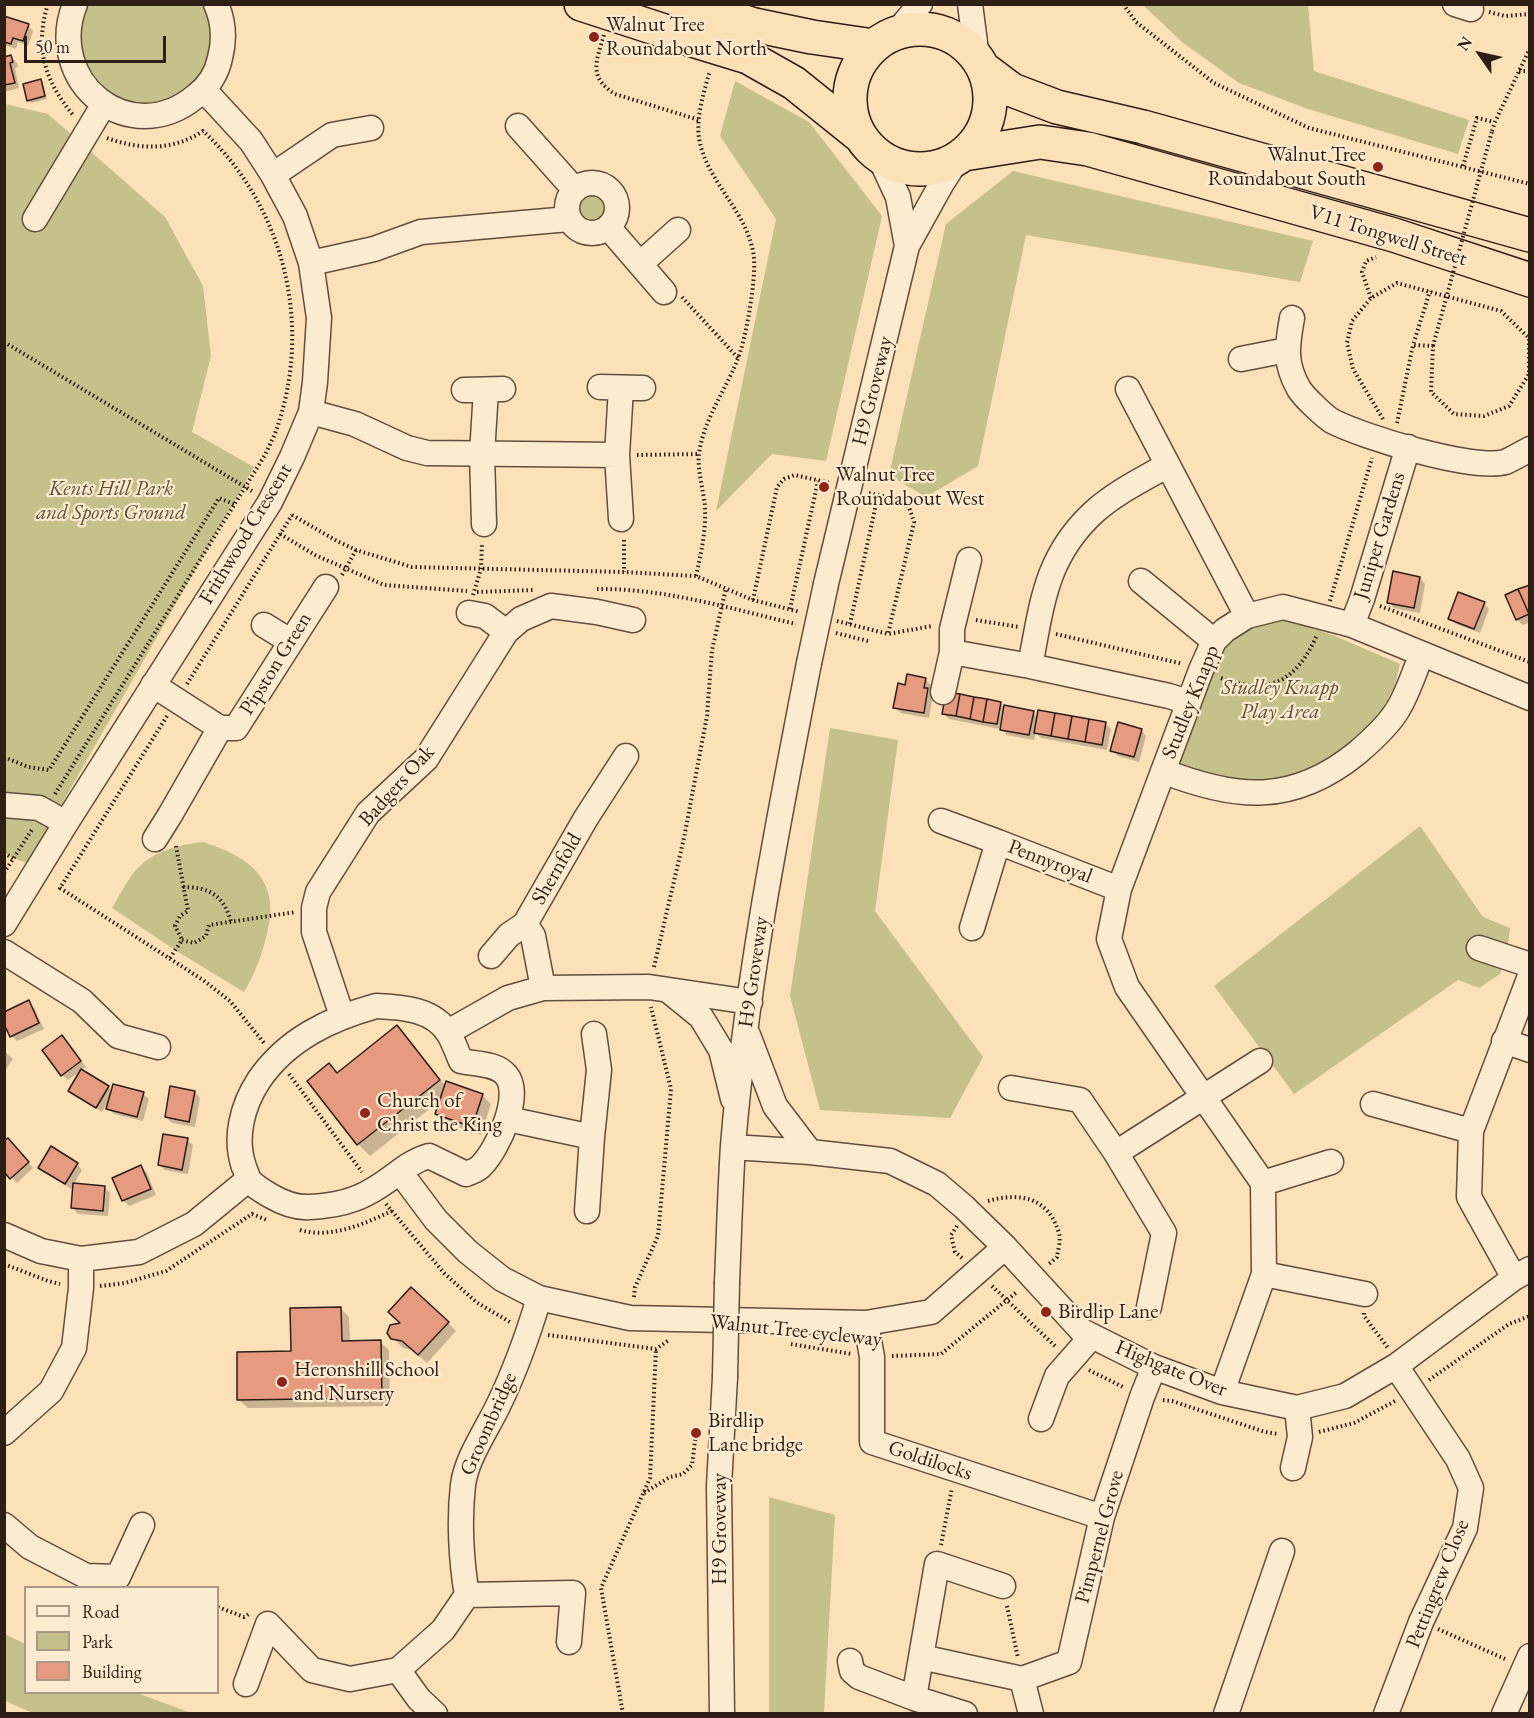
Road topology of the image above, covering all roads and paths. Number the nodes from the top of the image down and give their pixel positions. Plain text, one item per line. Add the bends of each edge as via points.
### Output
1 (48, 4) edge
2 (75, 4) edge
3 (216, 4) edge
4 (692, 4) edge
5 (920, 4) edge
6 (970, 4) edge
7 (1123, 4) edge
8 (1463, 7) edge
9 (596, 9) edge
10 (1530, 14) edge
11 (886, 39) junction
12 (1530, 48) edge
13 (980, 64) junction
14 (1519, 71) junction
15 (1530, 71) edge
16 (709, 72) dead end
17 (204, 90) junction
18 (104, 104) junction
19 (699, 120) junction
20 (1495, 122) junction
21 (518, 126) dead end
22 (89, 128) junction
23 (378, 128) dead end
24 (869, 146) junction
25 (961, 156) junction
26 (1463, 166) junction
27 (273, 174) junction
28 (1530, 183) edge
29 (575, 190) junction
30 (35, 219) dead end
31 (569, 219) junction
32 (608, 227) junction
33 (678, 230) dead end
34 (1530, 235) edge
35 (908, 246) junction
36 (1380, 255) dead end
37 (311, 263) junction
38 (640, 264) junction
39 (1530, 280) edge
40 (1430, 291) junction
41 (671, 292) joint
42 (1371, 298) junction
43 (1292, 318) dead end
44 (4, 342) edge
45 (1413, 345) junction
46 (1433, 346) junction
47 (1287, 350) junction
48 (738, 359) junction
49 (1241, 359) dead end
50 (622, 388) dead end
51 (1128, 389) dead end
52 (484, 390) dead end
53 (311, 412) junction
54 (1393, 443) junction
55 (1530, 449) edge
56 (482, 454) junction
57 (699, 454) junction
58 (617, 455) junction
59 (1168, 465) junction
60 (818, 481) dead end
61 (246, 488) junction
62 (878, 495) dead end
63 (234, 504) junction
64 (264, 511) junction
65 (292, 515) junction
66 (621, 519) joint
67 (484, 524) joint
68 (281, 534) junction
69 (969, 560) dead end
70 (480, 569) junction
71 (624, 572) junction
72 (696, 576) junction
73 (1141, 581) dead end
74 (326, 587) dead end
75 (596, 589) dead end
76 (541, 590) dead end
77 (1334, 590) junction
78 (1362, 599) junction
79 (472, 602) junction
80 (789, 609) junction
81 (810, 614) dead end
82 (1247, 616) junction
83 (1325, 617) junction
84 (830, 619) dead end
85 (633, 620) dead end
86 (850, 624) junction
87 (264, 625) dead end
88 (801, 625) dead end
89 (1352, 625) junction
90 (1037, 630) junction
91 (506, 632) junction
92 (834, 633) dead end
93 (953, 633) junction
94 (290, 641) junction
95 (868, 641) dead end
96 (1214, 641) junction
97 (1422, 654) junction
98 (1530, 662) edge
99 (1030, 666) junction
100 (1200, 670) junction
101 (153, 686) junction
102 (1527, 690) edge
103 (943, 692) dead end
104 (176, 701) junction
105 (1188, 702) junction
106 (220, 728) junction
107 (626, 756) dead end
108 (4, 757) edge
109 (1163, 771) junction
110 (4, 805) edge
111 (45, 810) junction
112 (940, 820) dead end
113 (178, 821) junction
114 (66, 823) junction
115 (155, 839) dead end
116 (998, 842) junction
117 (4, 873) edge
118 (183, 887) junction
119 (1119, 889) junction
120 (314, 908) junction
121 (231, 922) junction
122 (4, 924) edge
123 (525, 924) junction
124 (972, 928) dead end
125 (182, 940) junction
126 (1479, 948) dead end
127 (4, 952) edge
128 (491, 956) dead end
129 (170, 958) junction
130 (1530, 965) edge
131 (1530, 976) edge
132 (543, 988) junction
133 (669, 991) junction
134 (750, 1002) junction
135 (342, 1016) junction
136 (746, 1030) junction
137 (448, 1032) junction
138 (594, 1034) dead end
139 (1504, 1041) junction
140 (158, 1047) dead end
141 (1530, 1050) edge
142 (278, 1059) junction
143 (1260, 1061) dead end
144 (1011, 1088) dead end
145 (1204, 1099) junction
146 (1374, 1104) dead end
147 (737, 1116) junction
148 (508, 1119) junction
149 (1471, 1131) junction
150 (592, 1137) junction
151 (733, 1147) junction
152 (810, 1152) junction
153 (1116, 1153) junction
154 (1331, 1162) dead end
155 (400, 1172) junction
156 (249, 1179) junction
157 (1263, 1183) junction
158 (375, 1189) junction
159 (392, 1211) junction
160 (587, 1211) dead end
161 (970, 1212) junction
162 (270, 1221) dead end
163 (297, 1228) dead end
164 (4, 1235) edge
165 (1005, 1247) junction
166 (81, 1259) junction
167 (4, 1264) edge
168 (977, 1272) junction
169 (1264, 1274) junction
170 (1522, 1274) edge
171 (1033, 1278) junction
172 (81, 1288) junction
173 (1365, 1294) joint
174 (539, 1298) junction
175 (1008, 1300) junction
176 (1149, 1306) dead end
177 (866, 1323) junction
178 (529, 1332) junction
179 (676, 1335) dead end
180 (1092, 1336) junction
181 (790, 1344) dead end
182 (656, 1349) junction
183 (872, 1357) junction
184 (1397, 1364) junction
185 (1154, 1367) junction
186 (1222, 1392) junction
187 (1297, 1408) junction
188 (1041, 1419) dead end
189 (4, 1433) edge
190 (696, 1433) dead end
191 (1293, 1468) dead end
192 (956, 1469) junction
193 (643, 1493) junction
194 (1102, 1517) junction
195 (4, 1525) edge
196 (142, 1525) dead end
197 (1282, 1551) dead end
198 (937, 1564) junction
199 (121, 1582) edge
200 (1003, 1586) joint
201 (467, 1595) junction
202 (219, 1607) edge
203 (256, 1609) dead end
204 (1421, 1622) junction
205 (569, 1642) dead end
206 (921, 1658) junction
207 (850, 1661) dead end
208 (1527, 1662) edge
209 (398, 1670) junction
210 (1022, 1679) junction
211 (246, 1684) dead end
212 (914, 1698) junction
213 (435, 1713) edge
214 (623, 1713) edge
215 (722, 1713) edge
216 (965, 1713) edge
217 (1031, 1713) edge
218 (1229, 1713) edge
219 (1386, 1713) edge
220 (1504, 1713) edge

1 - 22 path via 42,48 48,76 58,96
2 - 18 street via 68,44 72,64 85,87
3 - 17 street via 224,42 218,68
4 - 11 highway, bridge via 754,25 812,37
5 - 11 street
6 - 13 street
7 - 26 path via 1136,22 1214,83 1309,128
8 - 10 path via 1505,16
9 - 19 path via 597,74 603,87
9 - 24 highway, bridge via 748,57 794,83
11 - 13 highway via 919,29 941,32 961,42
11 - 24 highway via 859,65 851,88 851,113
12 - 14 path
13 - 25 highway via 990,99 984,129
13 - 34 highway, V11 Tongwell Street via 1012,90 1057,106
14 - 15 path
14 - 20 path
16 - 19 path
17 - 18 street via 167,113 145,116
17 - 27 street, Frithwood Crescent via 251,141
18 - 22 street
19 - 48 path via 699,138 706,160 744,224 754,257 750,306
20 - 26 path via 1477,118
20 - 46 path, bridge
21 - 29 street
22 - 30 street
22 - 61 path via 141,147 176,144 203,131 248,181 274,236 294,318 293,351 279,422
23 - 27 street via 332,135
24 - 25 highway via 904,168 932,169
24 - 35 street, H9 Groveway via 898,197
25 - 35 street, H9 Groveway
25 - 39 highway, V11 Tongwell Street via 1040,142 1088,149 1394,235
26 - 28 path
27 - 37 street, Frithwood Crescent via 296,216
29 - 31 street via 567,203
29 - 32 street via 597,183 611,191 616,214
31 - 32 street via 586,233
31 - 37 street via 421,232 374,249
32 - 38 street
33 - 38 street
35 - 134 street, H9 Groveway, bridge via 809,663 771,857
36 - 42 path via 1366,261 1362,272
37 - 53 street, Frithwood Crescent via 319,318
38 - 41 street
40 - 42 path via 1397,284
40 - 45 path
40 - 46 path via 1501,311 1529,338 1529,374 1509,406 1484,416 1454,414 1431,392
41 - 48 path
42 - 54 path via 1352,321 1347,343 1353,369
43 - 47 street, Juniper Gardens
44 - 61 path
45 - 46 path
45 - 54 path
47 - 49 street
47 - 54 street, Juniper Gardens via 1300,391 1330,420
48 - 57 path via 708,423
50 - 58 street
51 - 59 street
52 - 56 street
53 - 56 street via 355,424 427,453
53 - 64 street, Frithwood Crescent
54 - 55 street, Juniper Gardens via 1479,464 1505,462
54 - 77 path
54 - 78 street, Juniper Gardens
56 - 58 street
56 - 67 street
57 - 58 path
57 - 72 path via 705,508 704,540
58 - 66 street
59 - 82 street
59 - 90 street via 1094,512 1070,538 1057,557
60 - 80 path
61 - 63 path
61 - 64 path
62 - 86 path
63 - 64 path
63 - 108 path via 219,498 49,770
63 - 111 path
64 - 65 path
64 - 68 path
64 - 101 street, Frithwood Crescent
65 - 68 path
65 - 70 path via 337,541 384,560 412,567
66 - 71 path
67 - 70 path
68 - 79 path via 315,555 384,585
68 - 104 path
69 - 93 street
70 - 71 path
70 - 79 path
71 - 72 path
72 - 80 path via 753,600
73 - 96 street
74 - 94 street, Pipston Green
75 - 88 path via 679,597
76 - 79 path
77 - 78 path
77 - 83 path
78 - 89 street, Juniper Gardens
78 - 98 path
79 - 91 street
80 - 81 path
82 - 83 street, Studley Knapp via 1283,607
82 - 96 street, Studley Knapp
83 - 89 street, Studley Knapp
83 - 100 path via 1300,667 1279,682 1260,686 1238,684
84 - 86 path
85 - 91 street, Badgers Oak via 551,606
86 - 93 path via 888,634 939,624
87 - 94 street
89 - 97 street, Studley Knapp
90 - 93 path
90 - 99 street
90 - 100 path via 1176,661
91 - 120 street, Badgers Oak via 426,759 368,813 318,892
92 - 95 path
93 - 99 street
93 - 103 street
94 - 106 street, Pipston Green via 236,728
96 - 100 street, Studley Knapp
97 - 102 street, Studley Knapp
97 - 109 street, Studley Knapp via 1398,710 1367,745 1336,770 1301,786 1266,794 1226,791
99 - 105 street
100 - 105 street, Studley Knapp
101 - 104 street, Pipston Green
101 - 114 street, Frithwood Crescent
104 - 106 street, Pipston Green
104 - 129 path via 60,888
105 - 109 street, Studley Knapp
106 - 113 street, Pipston Green
107 - 123 street, Shernfold
109 - 119 street, Studley Knapp
110 - 111 street
111 - 114 street
111 - 117 path
112 - 116 street
113 - 115 street, Pipston Green
113 - 118 path
114 - 122 street, Frithwood Crescent
116 - 119 street, Pennyroyal
116 - 124 street, Pennyroyal
118 - 121 path via 213,893 226,908
118 - 125 path via 188,911 175,926
119 - 145 street, Studley Knapp via 1108,939 1127,987
120 - 121 path
120 - 135 street, Badgers Oak via 314,932
121 - 125 path via 209,925 206,936 194,943
123 - 128 street
123 - 132 street, Shernfold via 533,936
125 - 129 path
126 - 130 street
127 - 140 street via 82,1001 118,1036
129 - 142 path via 230,1001
131 - 139 street
132 - 133 street via 649,987
132 - 137 street via 508,998
133 - 134 street
133 - 147 street via 701,1017 721,1050
134 - 136 street, H9 Groveway
135 - 137 street via 376,1006 406,1007 428,1015
135 - 142 street via 307,1033
136 - 147 street, H9 Groveway
136 - 152 street via 775,1106
137 - 148 street via 461,1060 493,1066 505,1074 512,1086
138 - 150 street via 599,1070
139 - 141 street
139 - 149 street
142 - 156 street via 259,1081 241,1119 239,1152
142 - 158 path
143 - 145 street
144 - 153 street via 1080,1100
145 - 153 street
145 - 157 street, Studley Knapp
146 - 149 street
147 - 151 street, H9 Groveway
148 - 150 street
148 - 155 street via 481,1167 466,1174 429,1156 415,1160
149 - 170 street via 1469,1197
150 - 160 street
151 - 152 street, Highgate Over
151 - 215 street, H9 Groveway, bridge via 719,1486
152 - 161 street, Highgate Over via 890,1161 937,1184
153 - 176 street via 1164,1233
154 - 157 street
155 - 158 street
155 - 174 street via 436,1221 468,1252 502,1279
156 - 158 street via 286,1204 307,1208 338,1204
156 - 166 street via 194,1224 139,1252
157 - 169 street
158 - 159 path
159 - 163 path via 343,1230
159 - 178 path via 444,1273 476,1302
161 - 165 street, Highgate Over
161 - 168 path, Walnut Tree cycleway via 951,1235 955,1252
161 - 171 path, Walnut Tree cycleway via 983,1203 1008,1196 1027,1198 1047,1210 1059,1235 1057,1257
162 - 172 path via 252,1214 166,1271 124,1283
164 - 166 street via 40,1251
165 - 168 street
165 - 171 street, Highgate Over
166 - 172 street
167 - 172 path via 48,1281
168 - 175 path, Walnut Tree cycleway
168 - 177 street via 931,1312
169 - 173 street
169 - 186 street
170 - 184 street, Highgate Over
171 - 175 path, Walnut Tree cycleway
171 - 180 street, Highgate Over via 1082,1331
172 - 189 street via 74,1348 51,1391
173 - 184 path via 1364,1316
174 - 177 street via 630,1318
174 - 178 street, Groombridge
175 - 183 path, Walnut Tree cycleway via 940,1354
177 - 183 street, Goldilocks
178 - 182 path
178 - 201 street, Groombridge via 463,1483 462,1563
179 - 182 path
180 - 185 street, Highgate Over
180 - 188 street via 1057,1376
181 - 183 path, Walnut Tree cycleway
182 - 193 path via 650,1478
183 - 192 street, Goldilocks via 872,1442
184 - 187 street, Highgate Over via 1345,1396
184 - 204 street, Pettingrew Close via 1458,1459 1471,1488 1465,1528
185 - 186 street, Highgate Over
185 - 194 street, Pimpernel Grove
186 - 187 street, Highgate Over
187 - 191 street via 1300,1437
190 - 193 path via 692,1465 683,1474
192 - 194 street, Goldilocks
192 - 198 path
193 - 214 path via 601,1588
194 - 210 street, Pimpernel Grove via 1069,1662
195 - 199 street via 30,1547 86,1576
196 - 199 street
197 - 218 street
198 - 200 street
198 - 206 street
200 - 210 path
201 - 205 street via 574,1584
201 - 209 street via 443,1630
202 - 203 path via 244,1617
204 - 208 path
204 - 219 street, Pettingrew Close
206 - 210 street
206 - 212 street
207 - 212 street via 852,1671 859,1677
208 - 220 street
209 - 211 street via 350,1679 312,1670 268,1624
209 - 213 street
210 - 217 street
212 - 216 street

